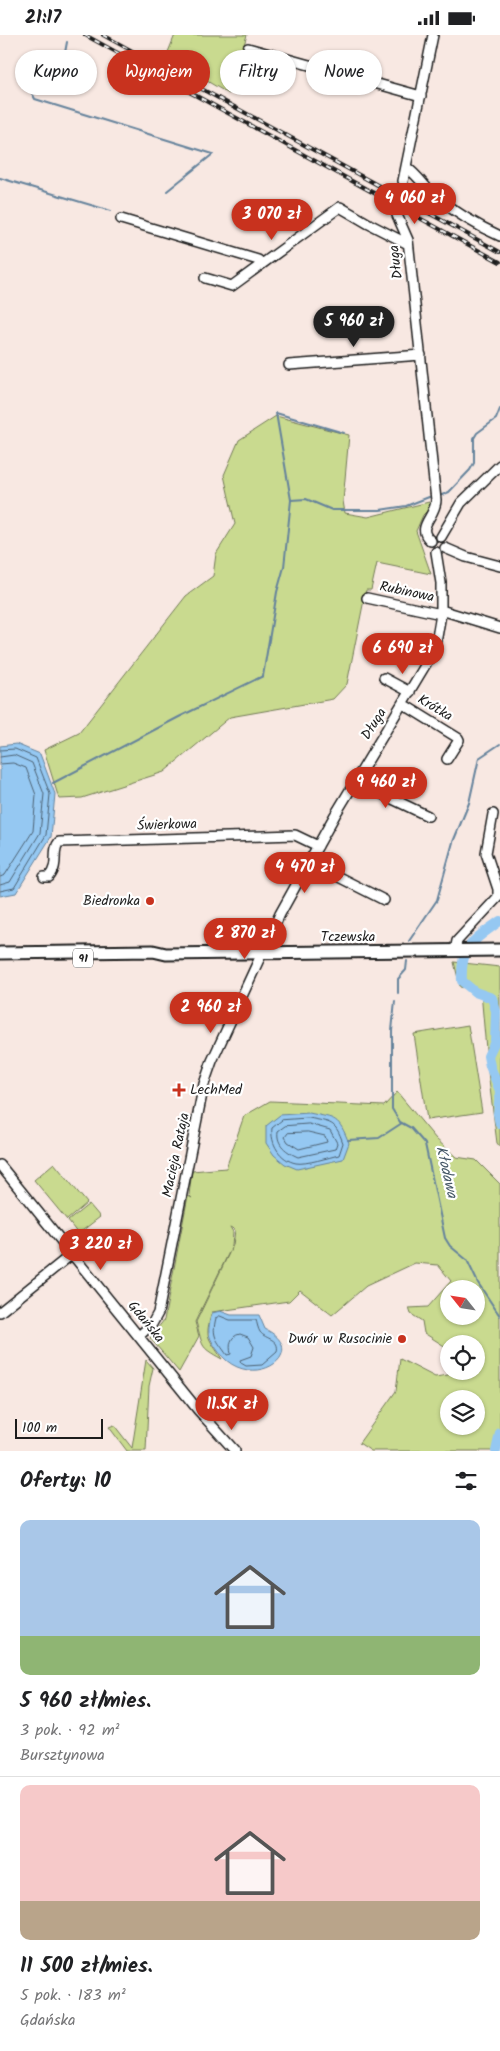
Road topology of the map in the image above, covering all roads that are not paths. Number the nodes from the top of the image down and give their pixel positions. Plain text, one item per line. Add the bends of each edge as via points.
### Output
1 (433, 35) edge
2 (248, 48) dead end
3 (422, 96) junction
4 (406, 167) junction
5 (403, 181) dead end
6 (397, 215) dead end
7 (121, 219) dead end
8 (500, 236) edge
9 (408, 244) junction
10 (262, 264) junction
11 (205, 278) dead end
12 (421, 355) junction
13 (289, 365) dead end
14 (500, 465) edge
15 (441, 537) junction
16 (431, 541) junction
17 (441, 550) junction
18 (500, 566) edge
19 (367, 598) dead end
20 (441, 612) junction
21 (500, 628) edge
22 (384, 678) dead end
23 (410, 692) junction
24 (402, 704) junction
25 (447, 759) dead end
26 (355, 781) junction
27 (493, 814) dead end
28 (428, 816) dead end
29 (318, 845) junction
30 (309, 862) junction
31 (44, 877) dead end
32 (384, 900) dead end
33 (500, 950) edge
34 (458, 951) junction
35 (262, 952) junction
36 (0, 953) edge
37 (166, 954) junction
38 (0, 959) edge
39 (1, 1169) edge
40 (72, 1254) junction
41 (0, 1312) edge
42 (139, 1336) junction
43 (212, 1427) junction
44 (226, 1451) edge
45 (234, 1451) edge
46 (242, 1451) edge

1 - 3 street
2 - 3 street
3 - 4 street
4 - 5 street
4 - 8 street via 435,196 483,229
6 - 9 street, Długa via 407,234
7 - 10 street via 258,260
9 - 10 street via 340,207
9 - 12 street, Długa
10 - 11 street via 232,286
12 - 13 street
12 - 16 street, Długa via 436,500 424,530
14 - 15 street via 461,503
15 - 16 street
15 - 17 street, Długa via 446,541
16 - 17 street, Długa via 432,549
17 - 18 street
17 - 20 street, Długa
19 - 20 street, Rubinowa
20 - 21 street, Rubinowa
20 - 23 street, Długa via 432,654
22 - 23 street
23 - 24 street, Długa
24 - 25 street, Krótka via 458,738
24 - 26 street, Długa
26 - 28 street
26 - 29 street, Długa
27 - 34 street via 486,853 498,897 457,941
29 - 30 street, Długa
29 - 31 street, Świerkowa via 295,835 59,842 56,845 55,869 49,877
30 - 32 street
30 - 35 street, Długa
33 - 34 main road, Tczewska / 91
34 - 35 main road, Tczewska / 91
35 - 37 main road, Tczewska / 91
35 - 42 street, Macieja Rataja via 206,1077 158,1313
36 - 37 main road, Tczewska / 91 via 154,951
37 - 38 main road, Tczewska / 91 via 153,957
39 - 40 street, Gdańska
40 - 41 street
40 - 42 street, Gdańska
42 - 43 street, Gdańska
43 - 44 street, Gdańska
43 - 45 street, Gdańska
45 - 46 street

